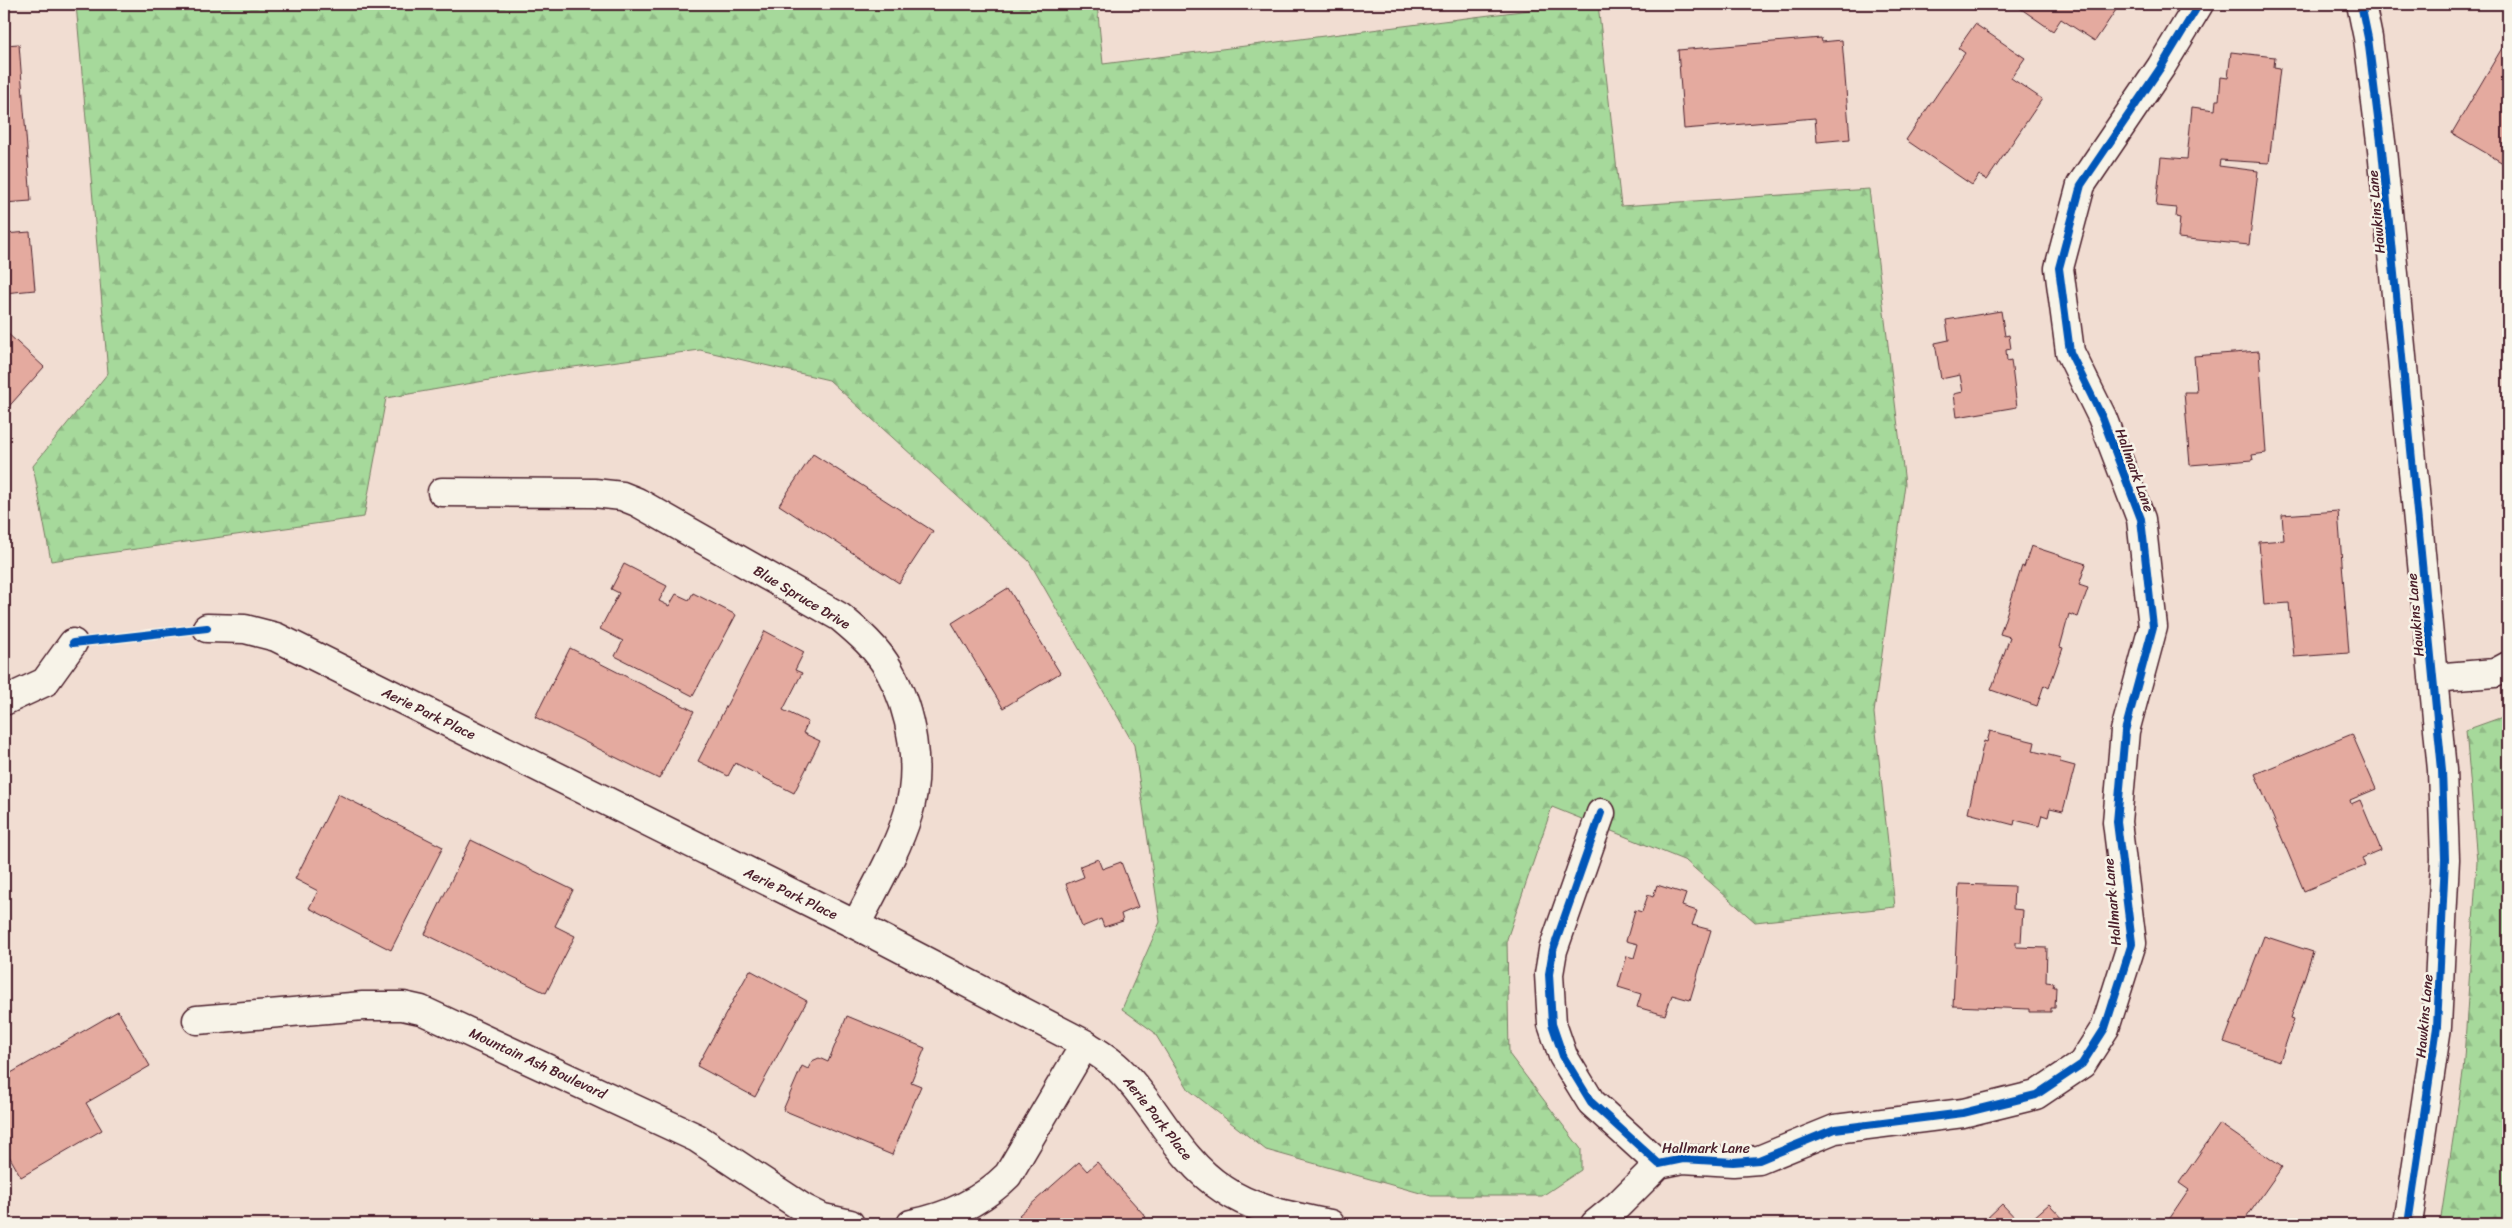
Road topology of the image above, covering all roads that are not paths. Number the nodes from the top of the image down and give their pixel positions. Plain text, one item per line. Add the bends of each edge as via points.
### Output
1 (2199, 4) edge
2 (2361, 4) edge
3 (442, 492) dead end
4 (207, 628) dead end
5 (73, 643) dead end
6 (2508, 666) edge
7 (2433, 678) junction
8 (4, 701) edge
9 (1601, 813) dead end
10 (856, 926) junction
11 (198, 1020) dead end
12 (1085, 1044) junction
13 (1659, 1164) junction
14 (850, 1224) edge
15 (911, 1224) edge
16 (1330, 1224) edge
17 (1594, 1224) edge
18 (2408, 1224) edge

1 - 13 street, Hallmark Lane via 2082,185 2059,268 2070,352 2102,417 2141,519 2153,628 2125,731 2117,822 2132,944 2106,1028 2082,1064 2036,1095 1963,1113 1835,1129 1759,1160 1683,1159
2 - 7 street, Hawkins Lane via 2382,150
3 - 10 street, Blue Spruce Drive via 622,496 840,617 855,629 889,668 900,693 908,716 914,769 908,813 902,830
4 - 10 street, Aerie Park Place via 245,629 276,637
5 - 8 street via 45,682
6 - 7 street via 2495,673
7 - 18 street, Hawkins Lane via 2442,770 2445,849 2442,945 2437,1027
9 - 13 street, Hallmark Lane via 1553,950 1549,974 1552,1024 1563,1056 1591,1102
10 - 12 street, Aerie Park Place
11 - 14 street, Mountain Ash Boulevard via 363,1006 403,1006 421,1010 697,1138 803,1208 823,1218
12 - 15 street via 1008,1175 996,1188 952,1213
12 - 16 street, Aerie Park Place via 1118,1068 1186,1156 1222,1189 1272,1212
13 - 17 street

